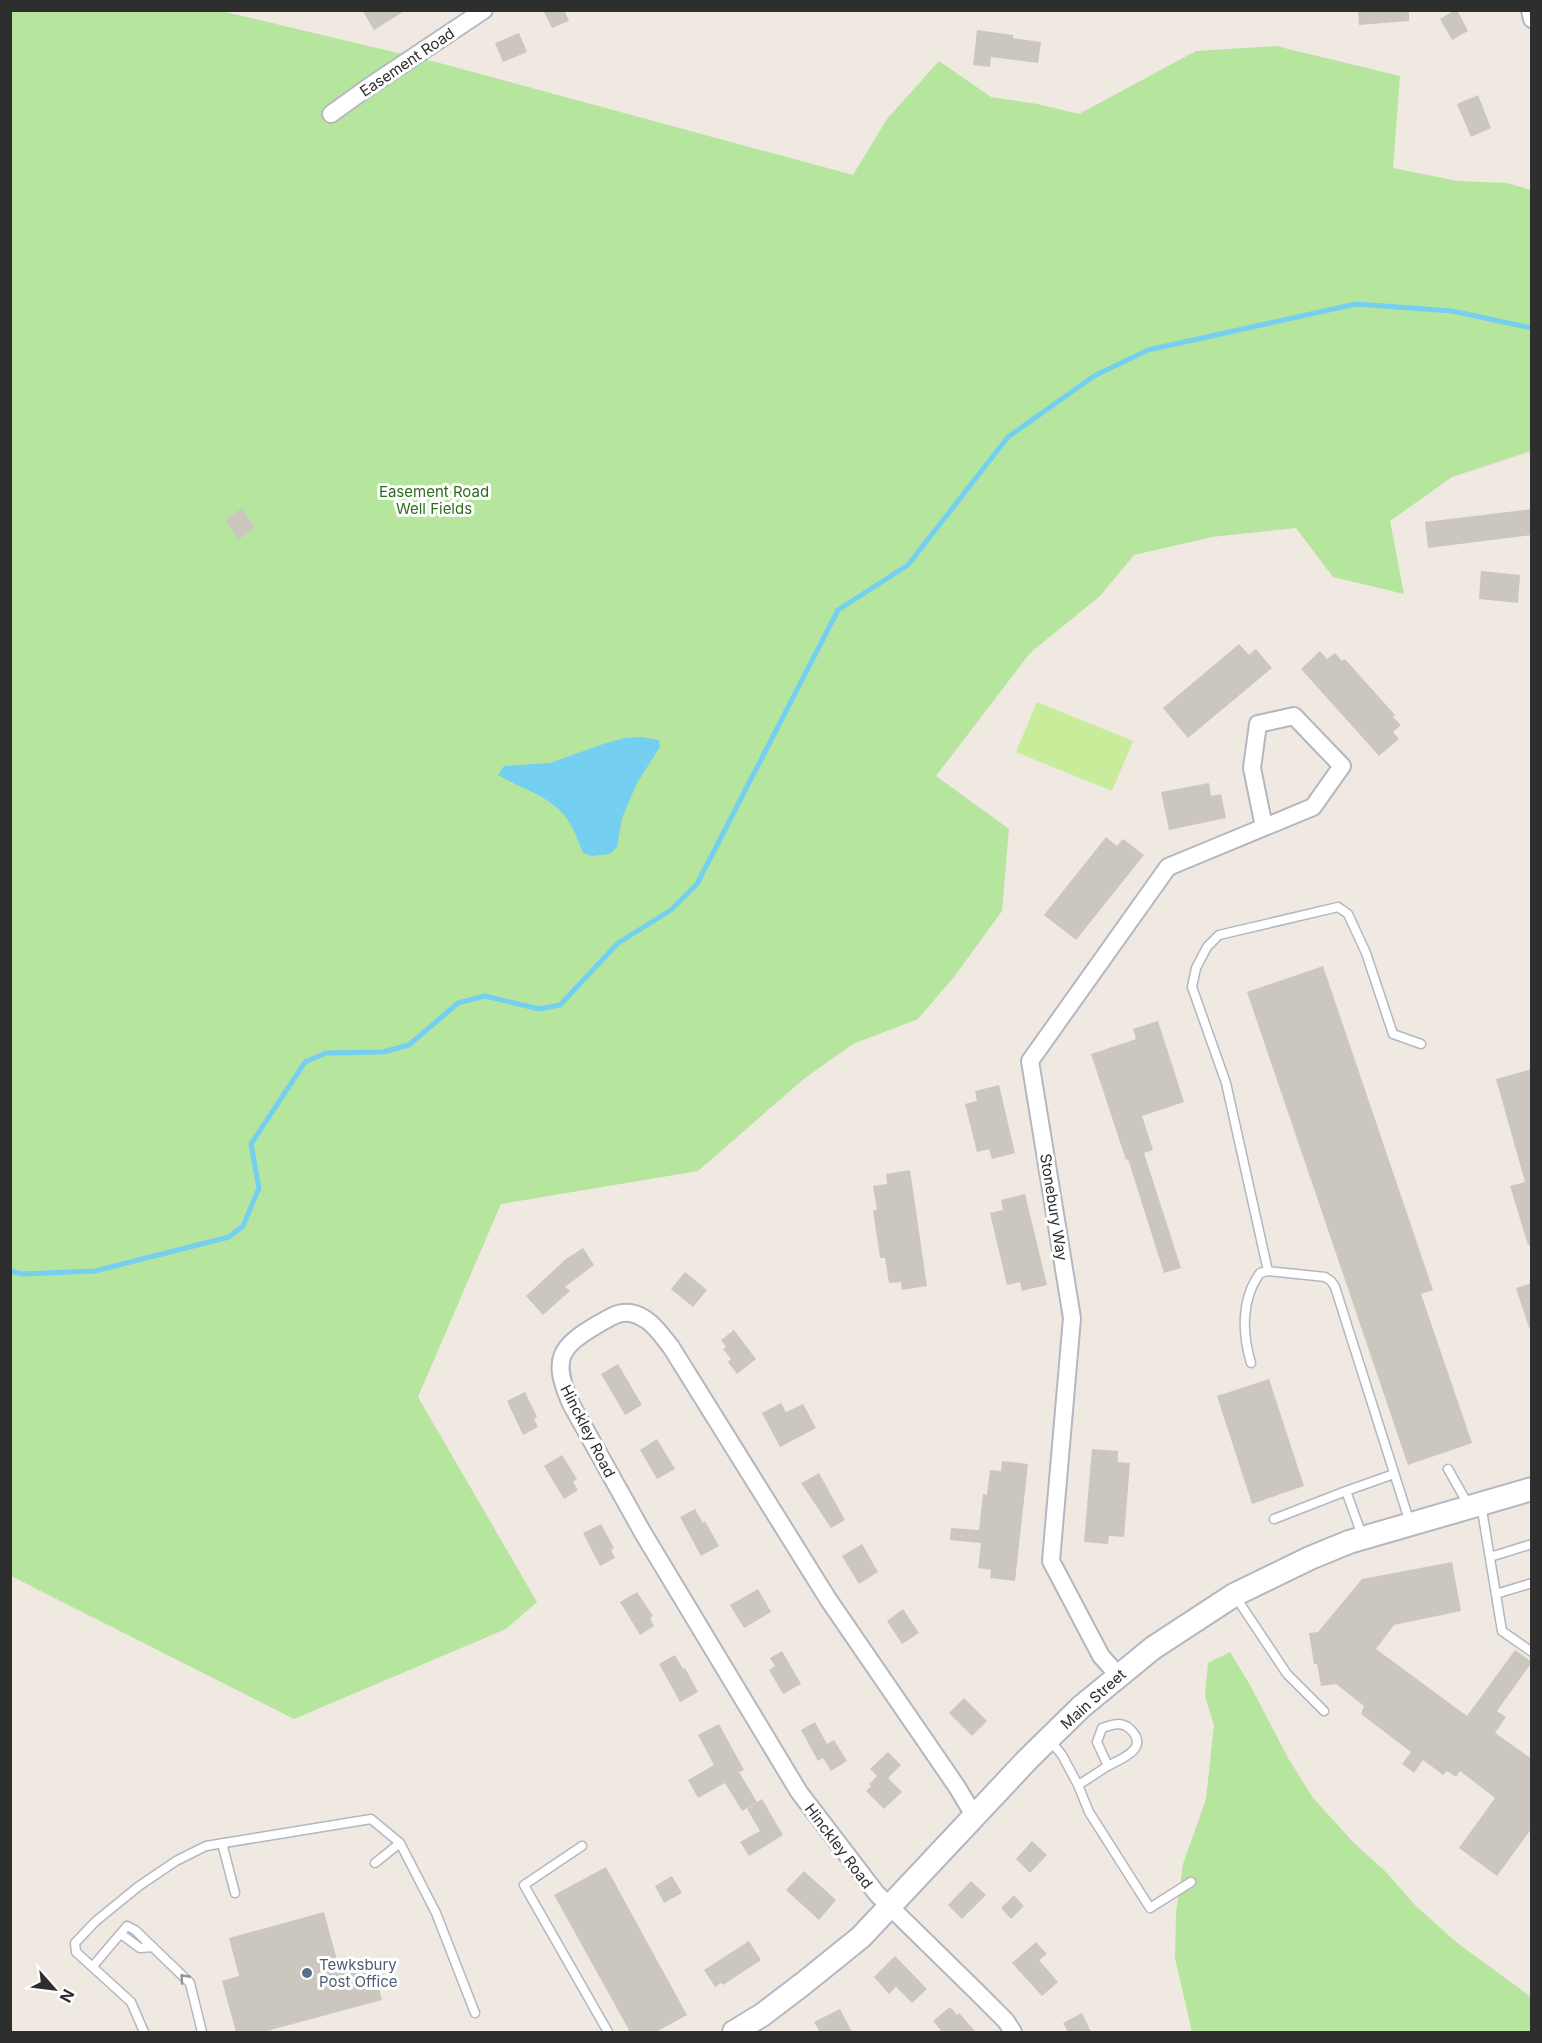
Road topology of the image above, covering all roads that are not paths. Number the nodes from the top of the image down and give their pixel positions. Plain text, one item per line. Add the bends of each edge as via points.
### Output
1 (484, 10) edge
2 (1530, 10) edge
3 (1532, 19) edge
4 (331, 114) dead end
5 (1264, 827) junction
6 (1421, 1044) dead end
7 (1268, 1271) junction
8 (1251, 1363) dead end
9 (1448, 1469) dead end
10 (1394, 1474) junction
11 (1532, 1489) edge
12 (1346, 1491) junction
13 (1475, 1505) junction
14 (1274, 1519) dead end
15 (1410, 1524) junction
16 (1363, 1538) junction
17 (1532, 1544) edge
18 (1490, 1557) junction
19 (1532, 1583) edge
20 (1496, 1594) junction
21 (1234, 1595) junction
22 (1532, 1652) edge
23 (1118, 1675) junction
24 (1324, 1711) dead end
25 (1049, 1739) junction
26 (1108, 1766) junction
27 (1078, 1785) junction
28 (975, 1817) junction
29 (222, 1843) junction
30 (400, 1843) junction
31 (582, 1846) dead end
32 (375, 1863) dead end
33 (1191, 1882) dead end
34 (235, 1893) dead end
35 (889, 1907) junction
36 (93, 1966) junction
37 (475, 2013) dead end
38 (144, 2032) edge
39 (202, 2032) edge
40 (608, 2032) edge
41 (734, 2032) edge
42 (1013, 2032) edge

1 - 4 street, Easement Road
2 - 3 street
5 - 5 street, Stonebury Way via 1313,807 1342,766 1294,716 1258,724 1252,768
5 - 23 street, Stonebury Way via 1168,867 1030,1061 1072,1318 1051,1561 1101,1656
6 - 7 lane via 1393,1034 1366,953 1348,914 1338,907 1220,935 1207,947 1192,987 1226,1083
7 - 8 lane via 1260,1273 1254,1281 1244,1316
7 - 10 lane via 1325,1277 1335,1287
9 - 13 lane
10 - 12 lane
10 - 15 lane
11 - 13 main road, Main Street
12 - 14 lane
12 - 16 lane
13 - 15 main road, Main Street
13 - 18 lane
15 - 16 main road, Main Street
16 - 21 main road, Main Street via 1310,1558
17 - 18 lane
18 - 20 lane
19 - 20 lane
20 - 22 lane via 1502,1631
21 - 23 main road, Main Street
21 - 24 lane via 1287,1674
23 - 25 main road, Main Street
25 - 27 lane
25 - 28 main road, Main Street
26 - 26 lane via 1130,1756 1136,1746 1136,1737 1127,1727 1116,1723 1102,1728 1097,1742
26 - 27 lane
27 - 33 lane via 1089,1812 1150,1908
28 - 35 main road, Main Street
28 - 35 street, Hinckley Road via 828,1599 654,1325 641,1316 619,1312 569,1344 560,1366 561,1382 594,1448 799,1792
29 - 30 lane via 371,1819
29 - 34 lane
29 - 36 lane via 176,1860 96,1921 75,1943 76,1952
30 - 32 lane
30 - 37 lane via 436,1913
31 - 40 lane via 524,1885
35 - 41 main road, Main Street via 838,1957
35 - 42 street
36 - 38 lane via 131,2002
39 -> 36 lane via 190,1983 135,1930 127,1926

